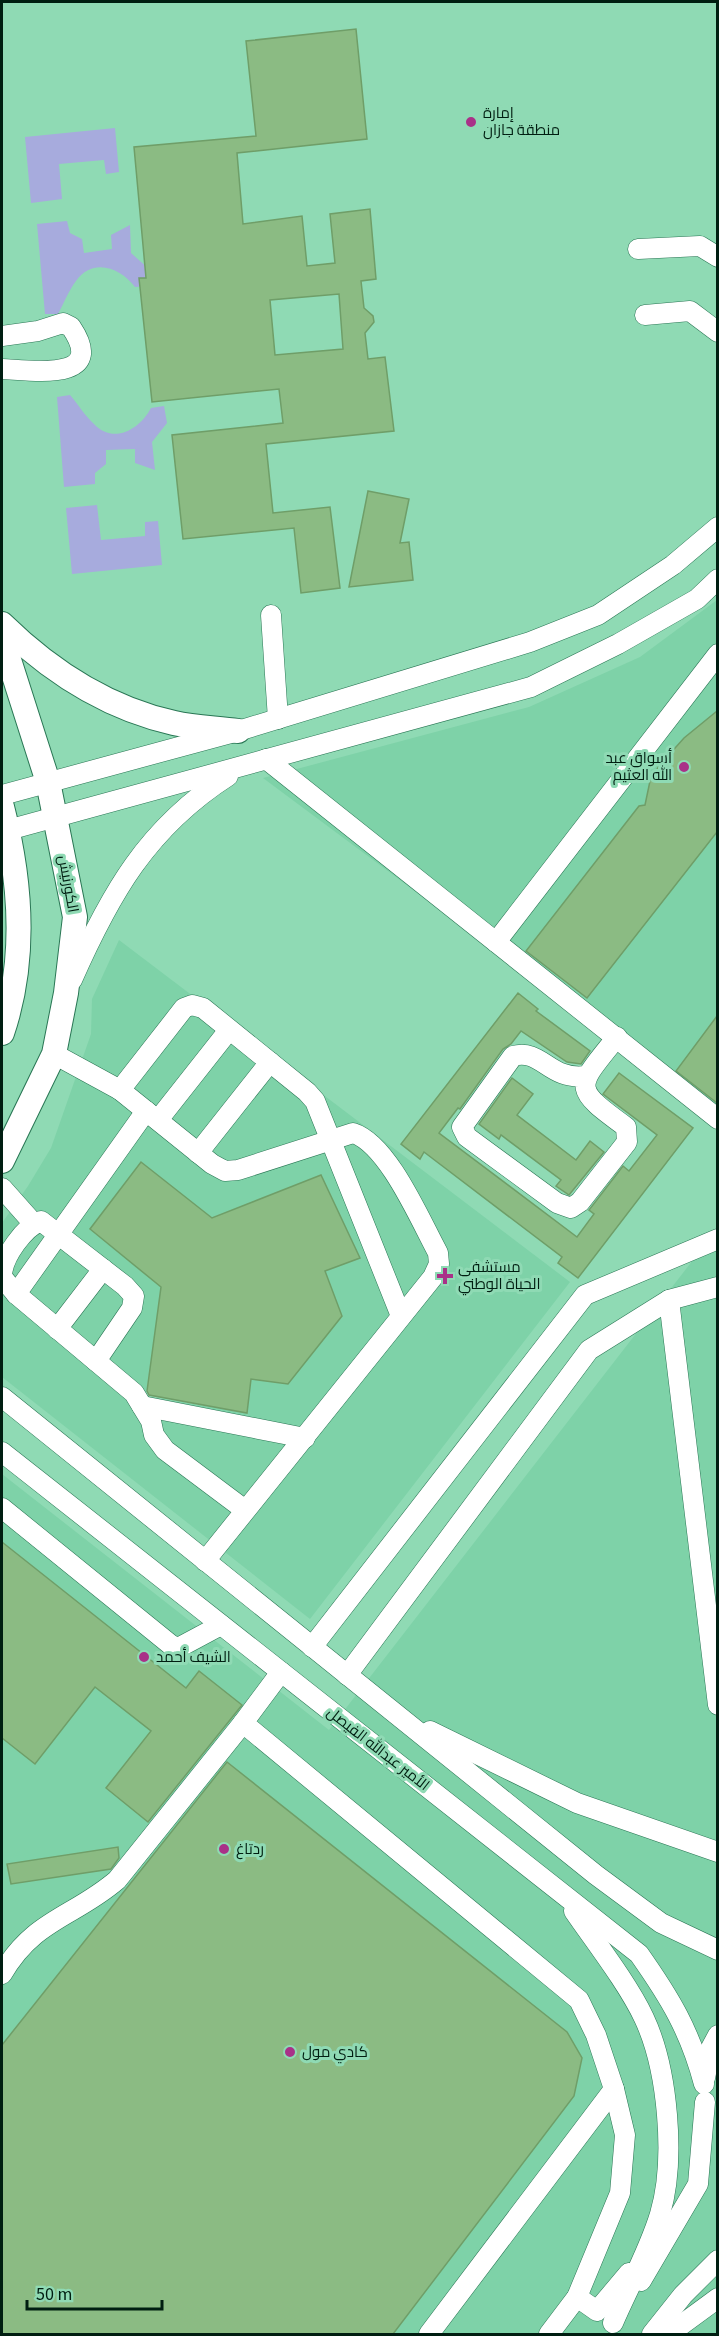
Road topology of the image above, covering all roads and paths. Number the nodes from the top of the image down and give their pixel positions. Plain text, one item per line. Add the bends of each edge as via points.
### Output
1 (638, 249) dead end
2 (717, 257) edge
3 (645, 315) dead end
4 (717, 332) edge
5 (2, 336) edge
6 (2, 369) edge
7 (717, 527) edge
8 (717, 579) edge
9 (271, 615) dead end
10 (2, 624) edge
11 (2, 638) edge
12 (717, 654) edge
13 (278, 719) junction
14 (238, 731) junction
15 (266, 759) junction
16 (245, 765) junction
17 (48, 782) junction
18 (2, 795) edge
19 (56, 816) junction
20 (4, 818) edge
21 (496, 942) junction
22 (66, 993) junction
23 (230, 1030) junction
24 (2, 1034) edge
25 (617, 1037) junction
26 (54, 1053) junction
27 (270, 1062) junction
28 (586, 1076) junction
29 (120, 1090) junction
30 (152, 1115) junction
31 (717, 1119) edge
32 (331, 1140) junction
33 (198, 1153) junction
34 (2, 1161) edge
35 (2, 1188) edge
36 (34, 1224) junction
37 (58, 1233) junction
38 (717, 1239) edge
39 (103, 1269) junction
40 (2, 1276) edge
41 (717, 1287) edge
42 (16, 1294) junction
43 (669, 1300) junction
44 (401, 1316) junction
45 (57, 1329) junction
46 (96, 1361) junction
47 (2, 1397) edge
48 (142, 1406) junction
49 (305, 1438) junction
50 (2, 1452) edge
51 (2, 1508) edge
52 (245, 1510) junction
53 (205, 1561) junction
54 (221, 1625) junction
55 (312, 1647) junction
56 (281, 1672) junction
57 (347, 1675) junction
58 (717, 1705) edge
59 (393, 1712) junction
60 (243, 1723) junction
61 (717, 1852) edge
62 (565, 1896) junction
63 (717, 1950) edge
64 (2, 1974) edge
65 (717, 2036) edge
66 (614, 2089) junction
67 (704, 2093) junction
68 (717, 2141) edge
69 (717, 2260) edge
70 (639, 2262) junction
71 (577, 2297) junction
72 (717, 2298) edge
73 (609, 2329) edge
74 (429, 2334) edge
75 (549, 2334) edge
76 (652, 2334) edge
77 (669, 2334) edge

1 - 2 street via 700,246
3 - 4 street via 690,311
5 - 6 street via 63,323 71,327 80,345 78,358 67,370
7 - 13 street via 673,565 598,615 530,642
8 - 15 street via 696,599 638,633 531,687
9 - 13 street
10 - 14 main road via 52,668 124,709 176,724
11 - 17 main road, الكورنيش
12 - 21 street
13 - 14 street
14 - 17 street
15 - 16 street
15 - 21 street
16 - 19 street
16 - 22 street via 199,795 166,825 100,916
17 - 18 street
17 - 19 main road, الكورنيش
19 - 20 street
19 - 22 main road, الكورنيش via 75,917
20 - 24 main road via 14,858 20,931 11,1006
21 - 25 street
22 - 26 main road, الكورنيش
23 - 27 street
23 - 29 street via 203,1008 184,1008
23 - 30 street
25 - 28 street
25 - 31 street
26 - 29 street
26 - 34 main road, الكورنيش
27 - 32 street via 315,1101
27 - 33 street
28 - 28 street via 587,1097 626,1127 628,1134 627,1142 571,1208 557,1203 467,1137 462,1127 513,1056 530,1054 562,1076
29 - 30 street
30 - 33 street
30 - 37 street
32 - 33 street via 238,1170 225,1171
32 - 44 street
32 - 44 street via 353,1133 384,1155 438,1252 439,1264 433,1277
35 - 36 street
36 - 37 street via 41,1221
36 - 40 street via 7,1256
37 - 39 street
37 - 42 street
38 - 55 street via 585,1295
39 - 45 street
39 - 46 street via 134,1296 132,1308
40 - 42 street
41 - 43 street
42 - 45 street
43 - 57 street via 589,1350
43 - 58 street
44 - 49 street
45 - 46 street
46 - 48 street via 134,1393
47 - 53 street
48 - 49 street
48 - 52 street via 165,1450
49 - 52 street
50 - 54 street, الأمير عبدالله الفيصل
51 - 54 street via 171,1645 178,1648
52 - 53 street
53 - 55 street
54 - 56 street, الأمير عبدالله الفيصل
55 - 57 street
56 - 60 street
56 - 62 street, الأمير عبدالله الفيصل
57 - 59 street
59 - 61 street via 577,1803
59 - 63 street via 651,1916
60 - 64 street via 117,1880 105,1891 47,1923 26,1941
60 - 66 street via 579,2000 596,2035
62 - 67 street, الأمير عبدالله الفيصل via 639,1954 672,2000 697,2057
62 - 70 street via 644,2017 668,2110 660,2214
65 - 67 street via 711,2048
66 - 71 street via 625,2135 620,2193
66 - 74 street
67 - 68 street, الأمير عبدالله الفيصل
67 - 73 street via 699,2184 660,2253
69 - 76 street
70 - 71 street via 597,2311
70 - 73 street
71 - 75 street
72 - 77 street

